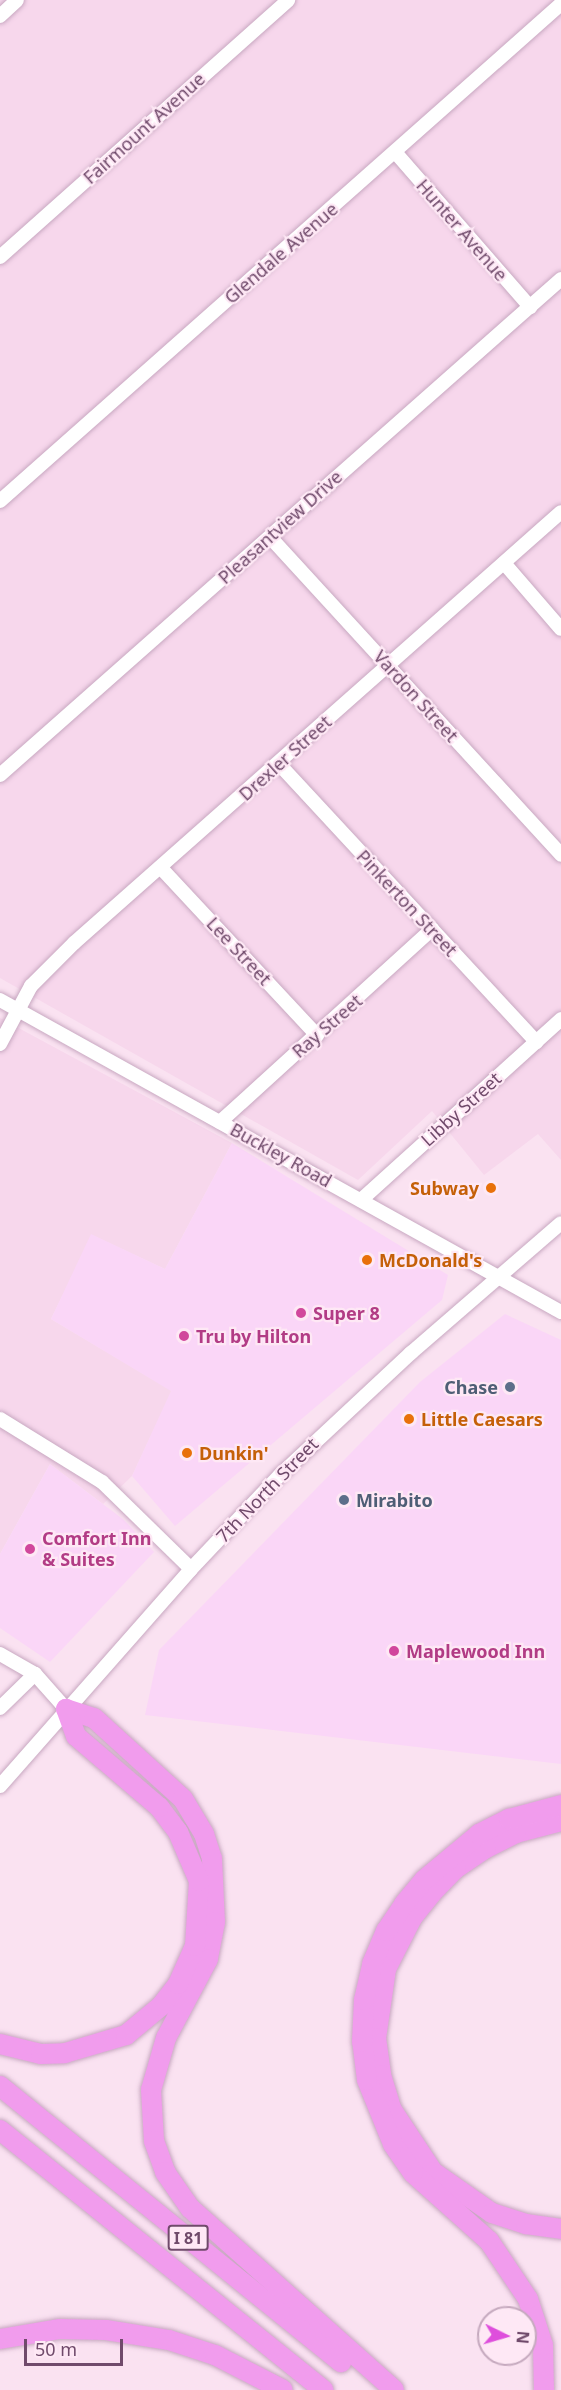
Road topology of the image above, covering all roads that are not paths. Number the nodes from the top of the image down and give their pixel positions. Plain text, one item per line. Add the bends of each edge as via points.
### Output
1 (18, 0) edge
2 (288, 0) edge
3 (561, 4) edge
4 (0, 16) edge
5 (395, 152) junction
6 (0, 256) edge
7 (561, 279) edge
8 (530, 307) junction
9 (0, 501) edge
10 (561, 512) edge
11 (270, 537) junction
12 (504, 563) junction
13 (561, 629) edge
14 (388, 666) junction
15 (279, 764) junction
16 (0, 775) edge
17 (561, 855) edge
18 (161, 868) junction
19 (432, 929) junction
20 (0, 1000) edge
21 (17, 1009) junction
22 (561, 1019) edge
23 (317, 1035) junction
24 (536, 1042) junction
25 (0, 1044) edge
26 (220, 1122) junction
27 (361, 1200) junction
28 (561, 1223) edge
29 (498, 1277) junction
30 (561, 1312) edge
31 (0, 1419) edge
32 (191, 1569) junction
33 (0, 1653) edge
34 (35, 1674) junction
35 (0, 1708) edge
36 (66, 1709) junction
37 (0, 1786) edge
38 (561, 1805) edge
39 (561, 1821) edge
40 (0, 2044) edge
41 (0, 2086) edge
42 (0, 2130) edge
43 (561, 2229) edge
44 (0, 2339) edge
45 (284, 2390) edge
46 (323, 2390) edge
47 (376, 2390) edge
48 (394, 2390) edge
49 (544, 2390) edge

1 - 4 street
2 - 6 street, Fairmount Avenue
3 - 5 street, Glendale Avenue
5 - 8 street, Hunter Avenue
5 - 9 street, Glendale Avenue
7 - 8 street, Pleasantview Drive
8 - 11 street, Pleasantview Drive
10 - 12 street, Drexler Street
11 - 14 street, Vardon Street
11 - 16 street, Pleasantview Drive
12 - 13 street
12 - 14 street, Drexler Street
14 - 15 street, Drexler Street
14 - 17 street, Vardon Street
15 - 18 street, Drexler Street
15 - 19 street, Pinkerton Street
18 - 21 street, Drexler Street via 30,986
18 - 23 street, Lee Street
19 - 23 street, Ray Street
19 - 24 street, Pinkerton Street
20 - 21 street, Buckley Road
21 - 25 street, Drexler Street
21 - 26 street, Buckley Road
22 - 24 street, Libby Street
23 - 26 street, Ray Street
24 - 27 street, Libby Street
26 - 27 street, Buckley Road
27 - 29 street, Buckley Road
28 - 29 street, 7th North Street
29 - 30 street, Buckley Road
29 - 32 street, 7th North Street via 314,1441
31 - 32 street via 102,1482
32 - 36 street, 7th North Street
33 - 34 street
34 - 35 street
34 - 36 street
36 - 37 street, 7th North Street
36 - 40 highway via 76,1736 159,1807 178,1832 199,1881 195,1946 178,1984 161,2006 126,2035 65,2053 41,2054
36 - 48 highway via 94,1718 183,1799 204,1834 212,1859 215,1922 208,1959 166,2038 151,2090 154,2141 165,2172 190,2208
38 - 49 highway via 509,1819 479,1834 444,1861 404,1904 386,1931 372,1964 364,2000 362,2042 367,2080 393,2144 413,2173 489,2241 528,2299 543,2345
39 - 43 highway via 516,1833 486,1848 456,1868 432,1893 411,1918 386,1969 378,2003 376,2038 381,2075 392,2110 433,2172 492,2213 526,2224
41 - 47 highway, I 81
42 - 46 highway, I 81
44 - 45 highway via 60,2330 106,2330 169,2340 215,2355

